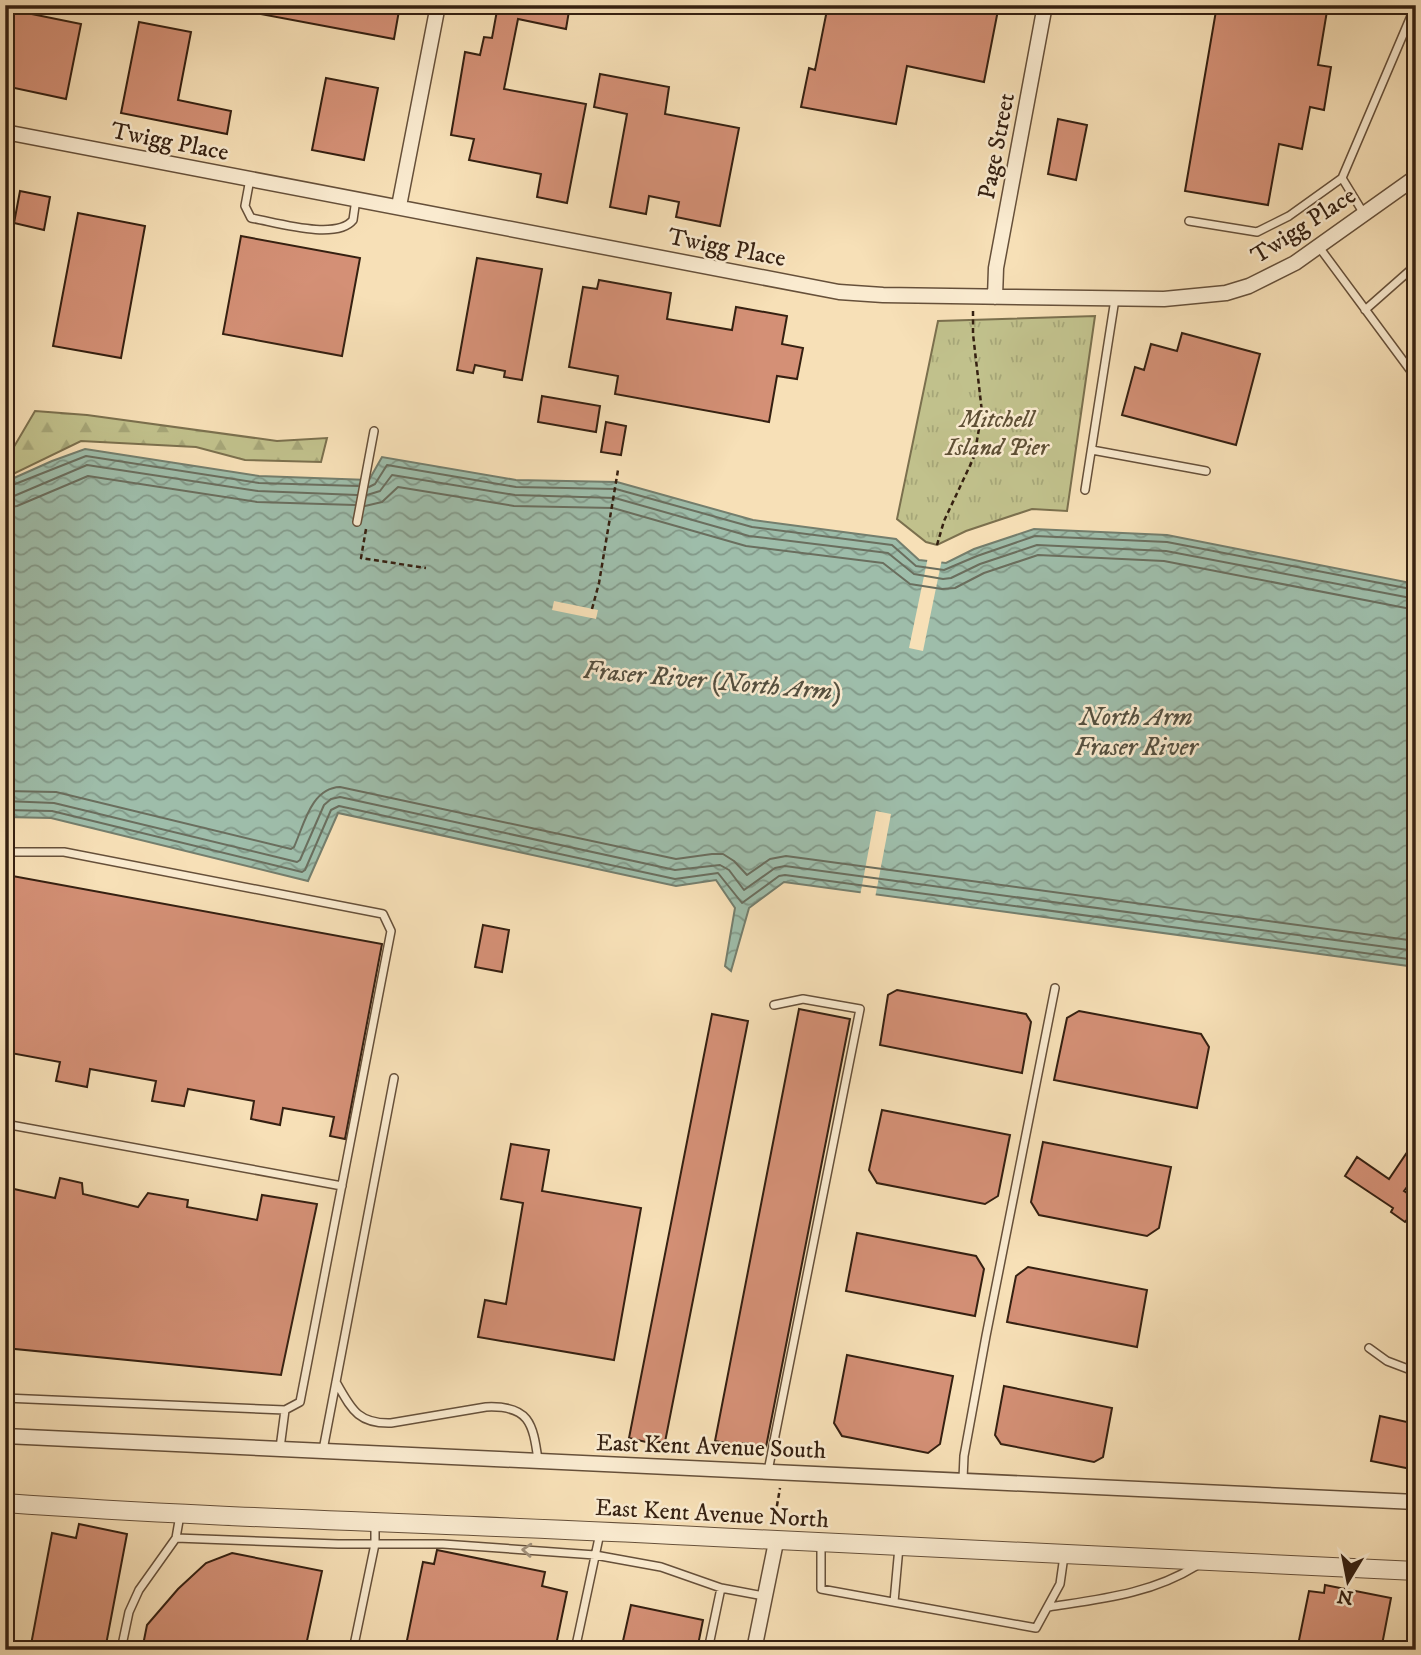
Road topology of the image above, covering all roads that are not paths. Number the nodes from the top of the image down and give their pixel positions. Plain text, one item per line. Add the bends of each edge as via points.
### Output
1 (438, 5) edge
2 (1045, 5) edge
3 (1416, 14) edge
4 (5, 132) edge
5 (1416, 177) edge
6 (1342, 178) junction
7 (250, 179) junction
8 (356, 198) junction
9 (399, 206) junction
10 (1364, 214) junction
11 (1189, 221) dead end
12 (1319, 247) junction
13 (1416, 265) edge
14 (995, 296) junction
15 (1115, 299) junction
16 (1365, 310) junction
17 (1416, 377) edge
18 (374, 431) dead end
19 (1092, 450) junction
20 (1206, 471) dead end
21 (1085, 490) dead end
22 (357, 522) dead end
23 (5, 852) edge
24 (1055, 988) dead end
25 (774, 1005) dead end
26 (394, 1078) dead end
27 (5, 1124) edge
28 (342, 1186) junction
29 (1369, 1348) dead end
30 (1416, 1372) edge
31 (336, 1382) junction
32 (5, 1398) edge
33 (285, 1410) junction
34 (5, 1436) edge
35 (280, 1448) junction
36 (323, 1450) junction
37 (538, 1461) junction
38 (768, 1471) junction
39 (963, 1479) junction
40 (1416, 1502) edge
41 (5, 1503) edge
42 (180, 1515) junction
43 (375, 1523) junction
44 (600, 1533) junction
45 (176, 1538) junction
46 (772, 1541) junction
47 (821, 1543) junction
48 (375, 1544) junction
49 (899, 1546) junction
50 (595, 1555) junction
51 (1064, 1556) junction
52 (1202, 1562) junction
53 (1416, 1571) edge
54 (721, 1588) junction
55 (765, 1596) junction
56 (894, 1602) junction
57 (1049, 1607) junction
58 (121, 1650) edge
59 (353, 1650) edge
60 (575, 1650) edge
61 (708, 1650) edge
62 (754, 1650) edge

1 - 9 street
2 - 14 street, Page Street via 996,268
3 - 6 lane via 1411,16
4 - 7 street, Twigg Place
5 - 10 street, Twigg Place
6 - 10 lane
6 - 11 lane via 1289,216 1257,232
7 - 8 street, Twigg Place
7 - 8 lane via 245,206 251,218 314,229 343,228 353,220
8 - 9 street, Twigg Place
9 - 14 street, Twigg Place via 839,292
10 - 12 street, Twigg Place
12 - 15 street, Twigg Place via 1273,275 1226,293
12 - 16 lane
13 - 16 lane
14 - 15 street, Twigg Place
15 - 19 lane
16 - 17 lane
18 - 22 lane
19 - 20 lane
19 - 21 lane
23 - 28 lane via 64,852 383,914 391,931
24 - 39 lane via 986,1336
25 - 38 lane via 803,999 860,1009
26 - 31 lane
27 - 28 lane
28 - 33 lane via 300,1402
29 - 30 lane
31 - 36 lane
31 - 37 lane via 359,1416 378,1423 485,1407 514,1409 530,1423
32 - 33 lane
33 - 35 lane
34 - 35 street, East Kent Avenue South
35 - 36 street, East Kent Avenue South
36 - 37 street, East Kent Avenue South
37 - 38 street, East Kent Avenue South
38 - 39 street, East Kent Avenue South
39 - 40 street, East Kent Avenue South
41 - 42 street, East Kent Avenue North
42 - 43 street, East Kent Avenue North
42 - 45 lane
43 - 44 street, East Kent Avenue North
43 - 48 lane
44 - 46 street, East Kent Avenue North
44 - 50 lane
45 - 48 lane
45 - 58 lane via 139,1590
46 - 47 street, East Kent Avenue North
46 - 55 street
47 - 49 street, East Kent Avenue North
47 - 56 lane via 821,1589
50 -> 48 lane
48 - 59 lane
49 - 51 street, East Kent Avenue North
49 - 56 lane
50 - 54 lane via 665,1567
50 - 60 lane
51 - 52 street, East Kent Avenue North
51 - 57 lane via 1060,1584
52 - 53 street, East Kent Avenue North
52 - 57 lane via 1140,1591
54 - 55 lane
54 - 61 lane
55 - 62 street
56 - 57 lane via 1036,1628

